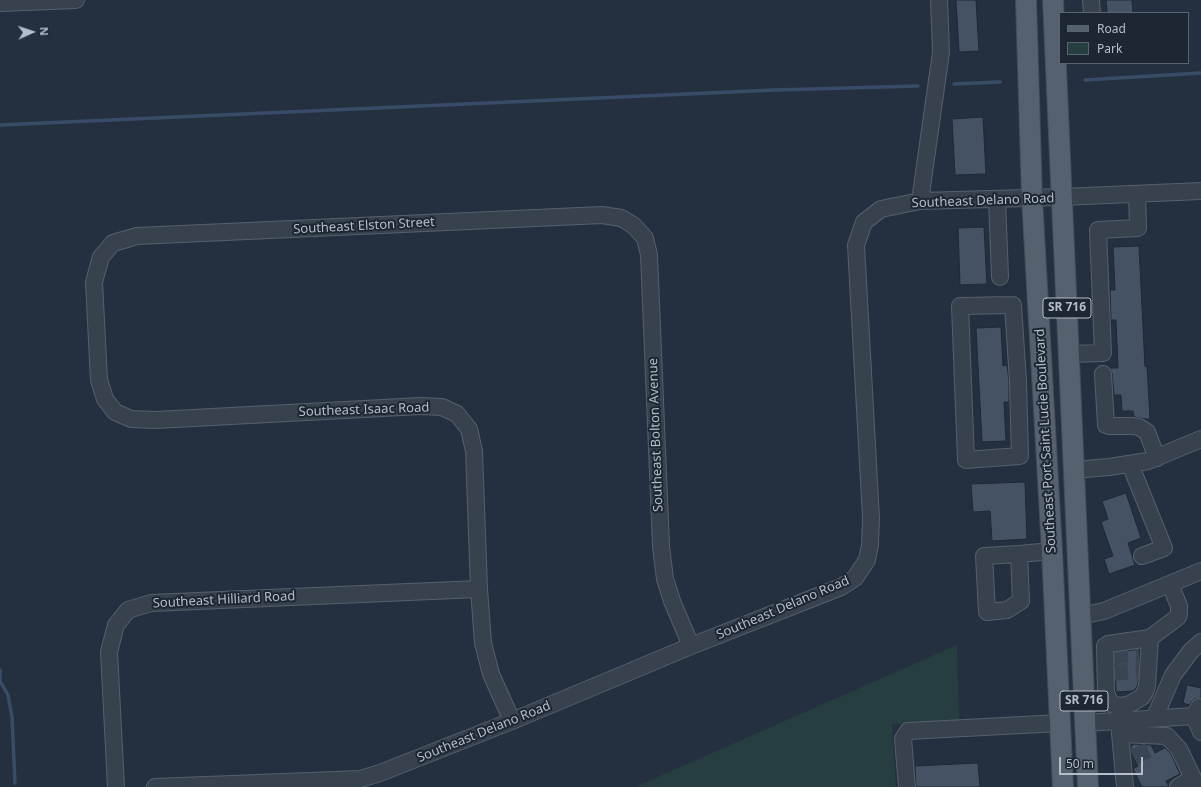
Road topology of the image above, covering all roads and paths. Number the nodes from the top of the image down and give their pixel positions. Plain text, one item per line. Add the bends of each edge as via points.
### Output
1 (66, 0) edge
2 (939, 0) edge
3 (1026, 0) edge
4 (1053, 0) edge
5 (1091, 0) edge
6 (0, 3) edge
7 (1092, 12) edge
8 (1201, 191) edge
9 (1137, 194) junction
10 (1062, 197) junction
11 (1032, 198) junction
12 (997, 199) junction
13 (920, 201) junction
14 (633, 225) joint
15 (101, 257) joint
16 (1000, 277) dead end
17 (1069, 354) junction
18 (1103, 374) dead end
19 (1042, 380) junction
20 (1018, 381) junction
21 (1201, 439) edge
22 (1157, 458) junction
23 (1130, 464) junction
24 (1074, 470) junction
25 (1049, 510) junction
26 (1052, 551) junction
27 (1019, 554) dead end
28 (1142, 556) dead end
29 (1201, 571) edge
30 (1170, 584) junction
31 (479, 589) junction
32 (1081, 616) junction
33 (1150, 638) junction
34 (1201, 642) edge
35 (691, 646) junction
36 (1154, 719) junction
37 (512, 721) junction
38 (1060, 723) junction
39 (1085, 723) junction
40 (1201, 732) edge
41 (1123, 735) junction
42 (1170, 739) junction
43 (1152, 748) tunnel mouth
44 (1195, 783) edge
45 (116, 787) edge
46 (155, 787) edge
47 (907, 787) edge
48 (1063, 787) edge
49 (1088, 787) edge
50 (1124, 787) edge
51 (1178, 787) edge

1 - 6 street
2 - 13 street via 941,52
3 - 11 main road, Southeast Port Saint Lucie Boulevard / SR 716
4 - 10 main road, Southeast Port Saint Lucie Boulevard / SR 716
5 - 7 street
8 - 9 street, Southeast Delano Road
9 - 10 street, Southeast Delano Road
9 - 17 street via 1138,228 1098,230 1103,353
10 - 11 street, Southeast Delano Road
10 - 17 main road, Southeast Port Saint Lucie Boulevard / SR 716
11 - 12 street, Southeast Delano Road
11 - 19 main road, Southeast Port Saint Lucie Boulevard / SR 716
12 - 13 street, Southeast Delano Road
12 - 16 street
13 - 35 street, Southeast Delano Road via 881,209 864,222 856,245 871,518 867,560 855,578 841,587
14 - 15 street, Southeast Elston Street via 621,218 602,215 137,236 113,243
14 - 35 street, Southeast Bolton Avenue via 645,238 649,255 661,546 665,579
15 - 31 street, Southeast Isaac Road via 94,282 99,380 105,399 115,412 131,419 155,420 421,406 442,407 457,414 469,430 474,451
17 - 24 main road, Southeast Port Saint Lucie Boulevard / SR 716
18 - 22 street via 1106,425 1139,427 1147,432
19 - 20 street via 1022,373
19 - 25 main road, Southeast Port Saint Lucie Boulevard / SR 716
20 - 20 street via 1013,305 960,306 966,460 1020,456
21 - 22 street
22 - 23 street
23 - 24 street
23 - 28 street via 1164,548
24 - 32 main road, Southeast Port Saint Lucie Boulevard / SR 716
25 - 26 main road, Southeast Port Saint Lucie Boulevard / SR 716
25 - 32 main road via 1060,524 1064,588 1070,604
26 - 27 street
26 - 38 main road, Southeast Port Saint Lucie Boulevard / SR 716
29 - 30 street
30 - 32 street via 1104,611
30 - 33 street via 1179,606 1178,617
31 - 37 street, Southeast Isaac Road via 483,643 491,674
31 - 45 street, Southeast Hilliard Road via 151,603 128,610 116,625 110,652
32 - 39 main road, Southeast Port Saint Lucie Boulevard / SR 716
33 - 41 street via 1144,663 1147,686 1142,696 1130,704
33 - 41 street via 1108,644 1106,693 1114,705
34 - 36 street via 1191,650 1173,675
35 - 37 street, Southeast Delano Road
36 - 40 street via 1197,712
36 - 41 street
37 - 46 street, Southeast Delano Road via 360,779
38 - 47 street via 908,731 903,739
38 - 48 main road, Southeast Port Saint Lucie Boulevard / SR 716
39 - 41 street
39 - 49 main road, Southeast Port Saint Lucie Boulevard / SR 716
41 - 42 street via 1166,736
41 - 50 street
42 - 43 street
42 - 44 street via 1179,749
44 - 51 street

